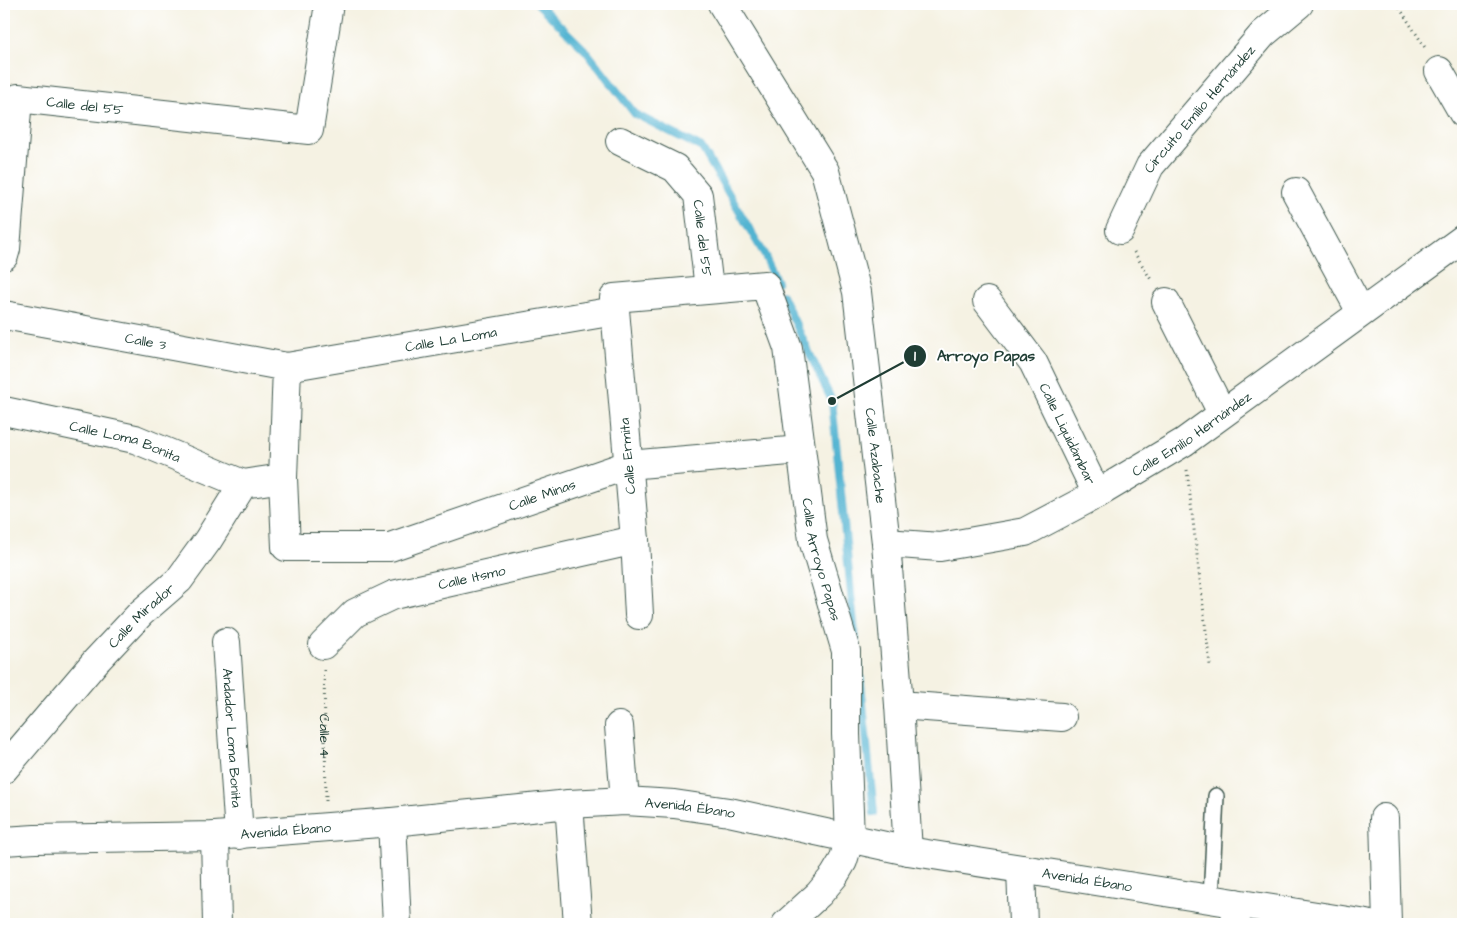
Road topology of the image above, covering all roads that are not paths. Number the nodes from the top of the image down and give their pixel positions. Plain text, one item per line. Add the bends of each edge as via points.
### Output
1 (329, 4) edge
2 (722, 4) edge
3 (1299, 4) edge
4 (1439, 71) road end
5 (1463, 113) edge
6 (620, 141) dead end
7 (1296, 192) dead end
8 (1120, 230) road end
9 (1463, 239) edge
10 (4, 256) edge
11 (765, 285) joint
12 (709, 289) junction
13 (988, 301) dead end
14 (1166, 302) road end
15 (615, 304) junction
16 (1362, 312) junction
17 (4, 315) edge
18 (287, 367) junction
19 (4, 411) edge
20 (1222, 413) junction
21 (802, 450) junction
22 (628, 465) junction
23 (283, 478) junction
24 (243, 484) junction
25 (1097, 494) junction
26 (635, 540) junction
27 (886, 543) junction
28 (640, 615) dead end
29 (226, 642) dead end
30 (323, 645) road end
31 (899, 705) junction
32 (1062, 717) dead end
33 (619, 726) dead end
34 (4, 769) edge
35 (1216, 796) dead end
36 (625, 801) junction
37 (569, 804) junction
38 (1384, 818) dead end
39 (392, 822) junction
40 (227, 836) junction
41 (850, 838) junction
42 (4, 841) edge
43 (908, 851) junction
44 (1021, 869) junction
45 (1227, 909) edge
46 (789, 923) edge
47 (218, 924) edge
48 (397, 924) edge
49 (578, 924) edge
50 (1023, 924) edge
51 (1367, 924) edge
52 (1387, 924) edge

1 - 10 street, Calle del 55 via 309,130 18,98
2 - 27 street, Calle Azabache via 825,170 857,292
3 - 8 street, Circuito Emilio Hernández via 1262,34 1150,166
4 - 5 street
6 - 12 street, Calle del 55 via 675,168 698,195
7 - 16 street
9 - 16 street, Calle Emilio Hernández
11 - 12 street, Calle La Loma
11 - 21 street, Calle Arroyo Papas via 788,348
12 - 15 street, Calle La Loma
13 - 25 street, Calle Liquidámbar via 1033,362
14 - 20 street
15 - 18 street, Calle La Loma
15 - 22 street, Calle Ermita
16 - 20 street, Calle Emilio Hernández
17 - 18 street, Calle 3
18 - 23 street
19 - 24 street, Calle Loma Bonita via 135,439
20 - 25 street, Calle Emilio Hernández via 1184,442
21 - 22 street, Calle Minas
21 - 41 street, Calle Arroyo Papas via 813,540 846,651
22 - 23 street, Calle Minas via 390,547 286,548
22 - 26 street, Calle Ermita
23 - 24 street
24 - 34 street, Calle Mirador via 179,580 141,613 96,661
25 - 27 street, Calle Emilio Hernández via 1025,532 940,548
26 - 28 street, Calle Ermita
26 - 30 street, Calle Itsmo via 393,595 355,613
27 - 31 street, Calle Azabache
29 - 40 street, Andador Loma Bonita
31 - 32 street
31 - 43 street, Calle Azabache
33 - 36 street
35 - 45 lane
36 - 37 street, Avenida Ébano
36 - 41 street, Avenida Ébano via 729,812
37 - 39 street, Avenida Ébano
37 - 49 street
38 - 52 street
39 - 40 street, Avenida Ébano
39 - 48 street
40 - 42 street, Avenida Ébano
40 - 47 street
41 - 43 street, Avenida Ébano
41 - 46 street, Calle Arroyo Papas via 834,876
43 - 44 street, Avenida Ébano
44 - 45 street, Avenida Ébano
44 - 50 street
45 - 51 street, Avenida Ébano

